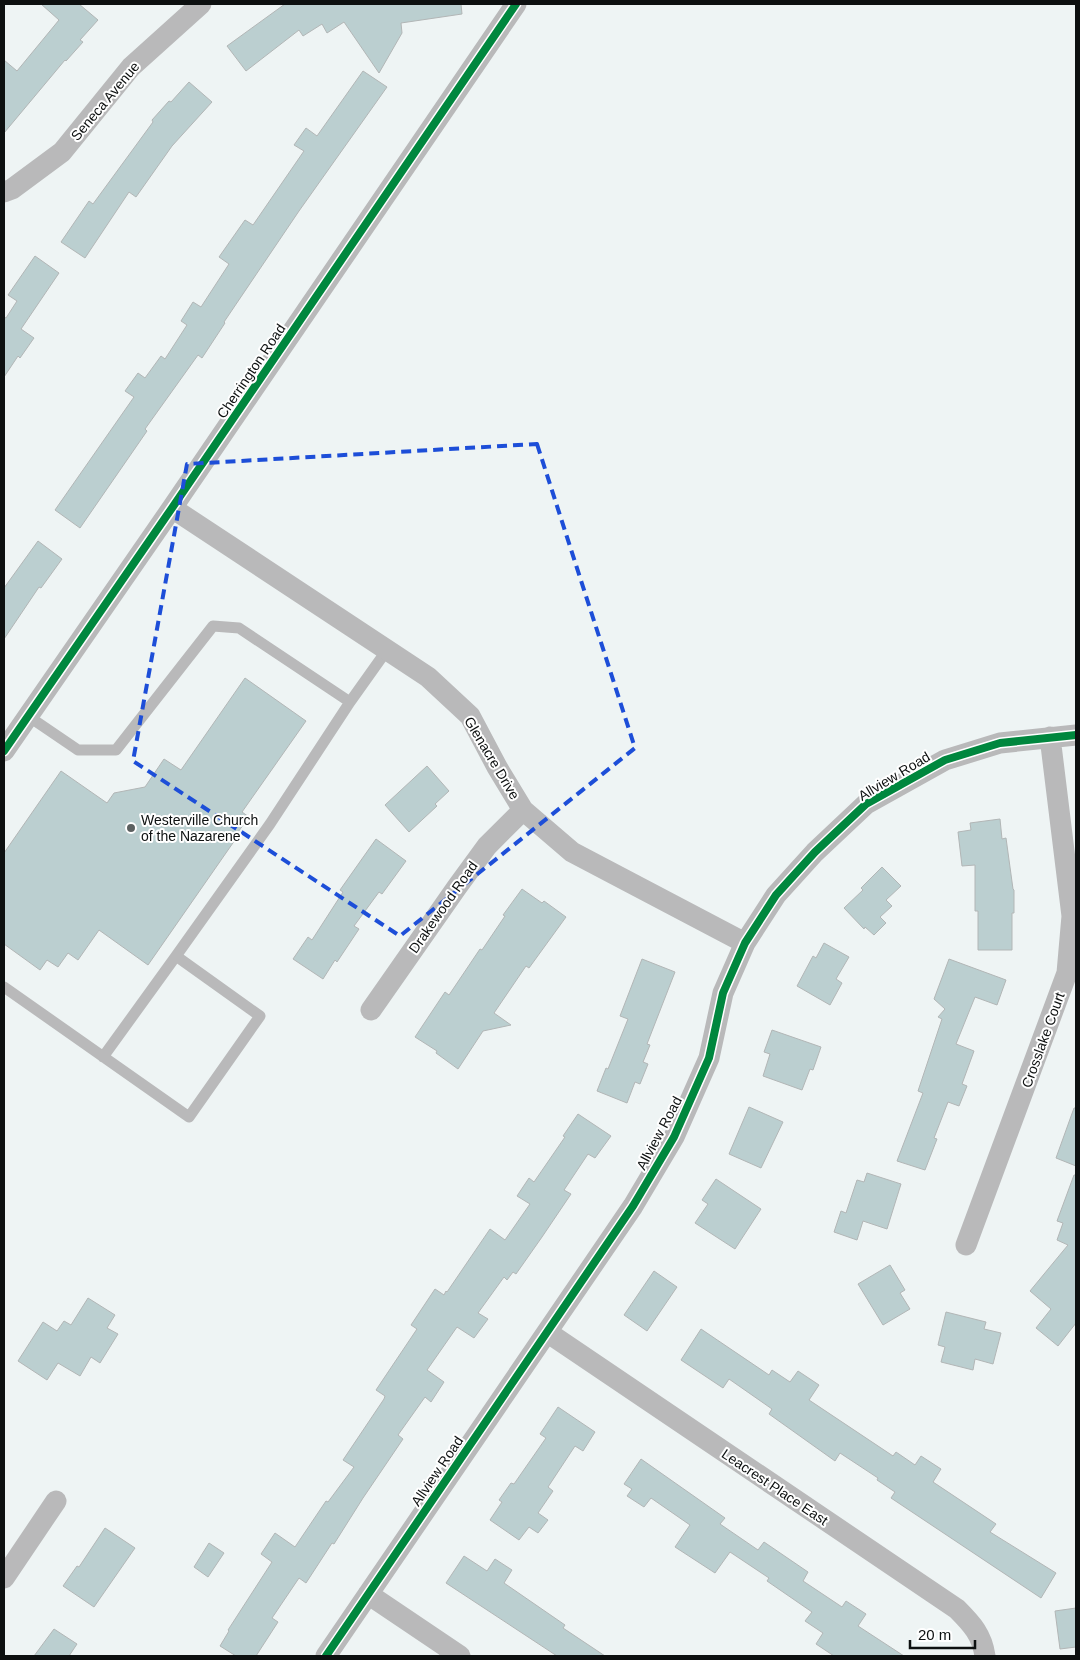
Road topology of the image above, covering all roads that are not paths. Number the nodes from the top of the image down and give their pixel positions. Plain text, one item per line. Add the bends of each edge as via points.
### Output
1 (202, 4) edge
2 (516, 4) edge
3 (4, 192) edge
4 (172, 508) junction
5 (387, 650) junction
6 (350, 702) junction
7 (28, 716) junction
8 (1076, 735) edge
9 (1050, 737) junction
10 (4, 751) edge
11 (523, 810) junction
12 (745, 943) junction
13 (176, 956) junction
14 (4, 987) edge
15 (371, 1010) dead end
16 (103, 1057) junction
17 (966, 1245) dead end
18 (547, 1332) junction
19 (56, 1501) dead end
20 (4, 1578) edge
21 (368, 1594) junction
22 (326, 1656) edge
23 (460, 1656) edge
24 (985, 1656) edge

1 - 3 street, Seneca Avenue via 131,67 62,152
2 - 4 street, Cherrington Road
4 - 5 street, Glenacre Drive
4 - 7 street, Cherrington Road
5 - 6 lane
5 - 11 street, Glenacre Drive via 428,677 470,716
6 - 7 lane via 239,628 213,626 116,750 78,750
6 - 13 lane via 270,824
7 - 10 street, Cherrington Road
8 - 9 street, Allview Road
9 - 12 street, Allview Road via 1000,743 945,760 866,804 776,896
9 - 17 street, Crosslake Court via 1072,916 1067,973
11 - 12 street, Glenacre Drive via 572,852
11 - 15 street, Drakewood Road via 487,846
12 - 18 street, Allview Road via 723,993 709,1058 674,1137 633,1206
13 - 16 lane
13 - 16 lane via 260,1016 189,1117
14 - 16 lane
18 - 21 street, Allview Road
18 - 24 street, Leacrest Place East via 957,1609 976,1631 983,1643
19 - 20 street
21 - 22 street, Allview Road
21 - 23 street

